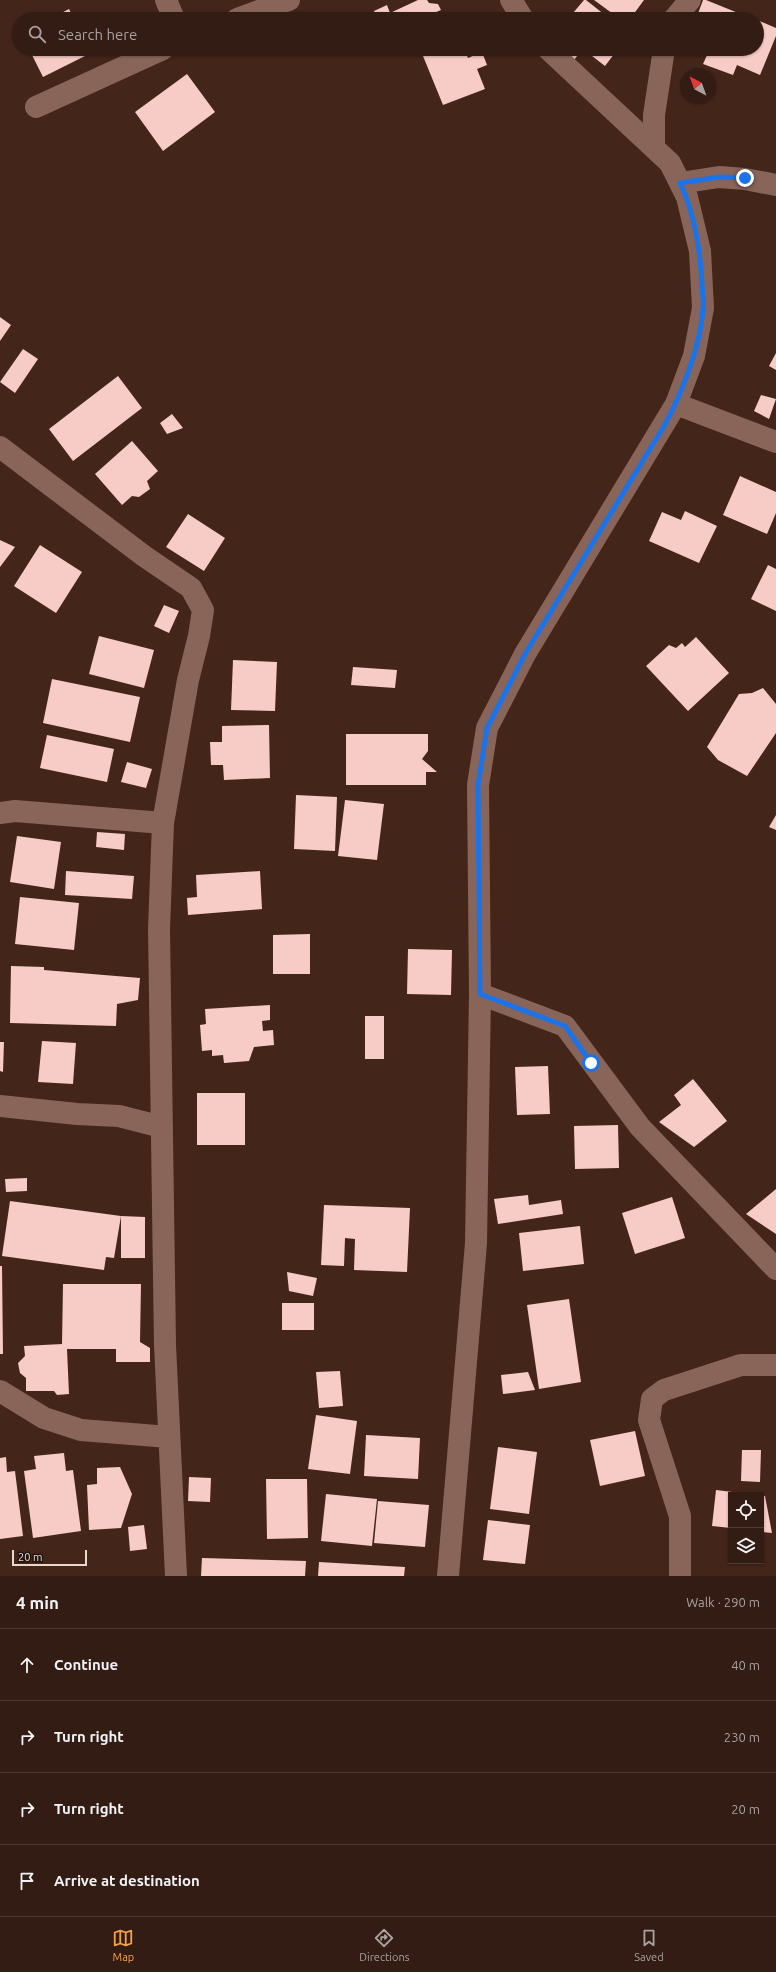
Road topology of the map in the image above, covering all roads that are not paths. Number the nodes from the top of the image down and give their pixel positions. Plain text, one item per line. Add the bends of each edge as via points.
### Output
1 (166, 0) edge
2 (289, 0) edge
3 (511, 0) edge
4 (690, 0) edge
5 (171, 12) edge
6 (256, 12) edge
7 (519, 12) edge
8 (680, 12) edge
9 (148, 56) edge
10 (556, 56) edge
11 (663, 56) edge
12 (36, 107) dead end
13 (654, 147) junction
14 (680, 183) junction
15 (776, 185) edge
16 (676, 404) junction
17 (776, 442) edge
18 (0, 448) edge
19 (0, 813) edge
20 (163, 823) junction
21 (480, 994) junction
22 (0, 1106) edge
23 (162, 1128) junction
24 (776, 1269) edge
25 (776, 1365) edge
26 (0, 1391) edge
27 (169, 1437) junction
28 (176, 1576) edge
29 (448, 1576) edge
30 (680, 1576) edge

1 - 5 street
2 - 6 street
3 - 7 street
4 - 8 street
9 - 12 street
10 - 13 street
11 - 13 street via 654,115
13 - 14 street via 670,163
14 - 15 street via 719,177 745,178
14 - 16 street via 687,198 700,251 703,308 694,356
16 - 17 street
16 - 21 street via 525,654 487,728 478,785
18 - 20 street via 191,588 203,610
19 - 20 street via 15,811
20 - 23 street via 159,929
21 - 24 street via 565,1026 640,1127
21 - 29 street via 476,1243
22 - 23 street via 119,1116
23 - 27 street via 164,1345
25 - 30 street via 740,1365 664,1390 652,1399 649,1420 680,1516
26 - 27 street via 44,1418 81,1430
27 - 28 street

